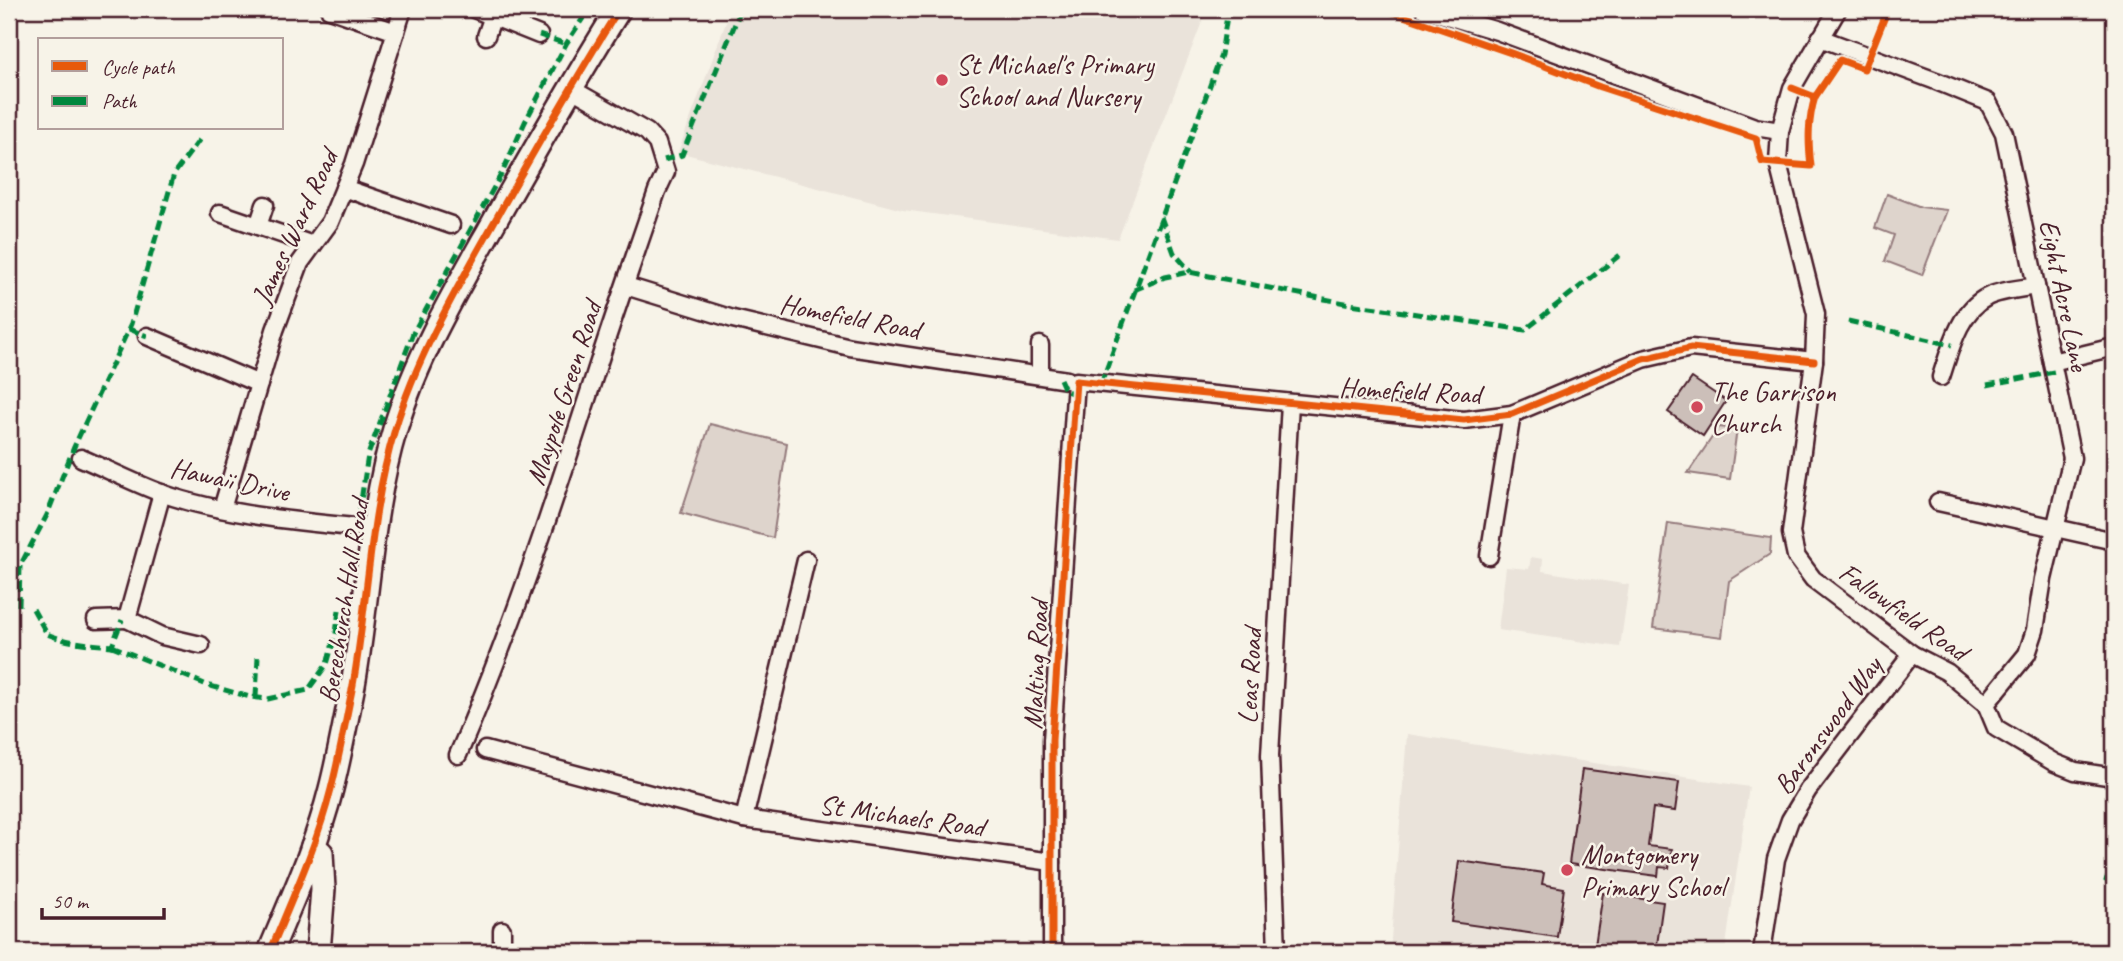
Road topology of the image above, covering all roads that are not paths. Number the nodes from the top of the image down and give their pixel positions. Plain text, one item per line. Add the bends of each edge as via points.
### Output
1 (329, 9) edge
2 (403, 9) edge
3 (474, 9) edge
4 (619, 9) edge
5 (1424, 9) edge
6 (1838, 9) edge
7 (493, 16) junction
8 (396, 32) junction
9 (539, 35) dead end
10 (486, 36) dead end
11 (1820, 38) junction
12 (570, 88) junction
13 (1780, 131) junction
14 (344, 188) junction
15 (265, 205) dead end
16 (220, 213) dead end
17 (451, 225) dead end
18 (258, 226) junction
19 (313, 245) junction
20 (626, 286) junction
21 (2036, 286) junction
22 (147, 336) dead end
23 (1040, 345) dead end
24 (2114, 347) edge
25 (1814, 361) junction
26 (2052, 362) junction
27 (1040, 375) junction
28 (1941, 377) dead end
29 (1072, 381) junction
30 (259, 384) junction
31 (1290, 403) junction
32 (1512, 414) junction
33 (81, 458) dead end
34 (162, 494) junction
35 (1938, 502) dead end
36 (222, 509) junction
37 (2057, 527) junction
38 (375, 528) junction
39 (2114, 541) edge
40 (1489, 556) dead end
41 (806, 560) dead end
42 (96, 620) dead end
43 (127, 620) junction
44 (201, 645) dead end
45 (1912, 654) junction
46 (1986, 704) junction
47 (485, 750) dead end
48 (458, 755) dead end
49 (2114, 777) edge
50 (744, 820) junction
51 (313, 846) junction
52 (1052, 862) junction
53 (502, 930) dead end
54 (270, 952) edge
55 (318, 952) edge
56 (502, 952) edge
57 (1052, 952) edge
58 (1277, 952) edge
59 (1762, 952) edge

1 - 8 street
2 - 8 street, James Ward Road
3 - 7 street
4 - 12 street, Berechurch Hall Road
5 - 13 street via 1497,31 1755,127
6 - 11 street, Fallowfield Road
7 - 9 street
7 - 10 street
8 - 14 street, James Ward Road
11 - 13 street, Fallowfield Road via 1792,88
11 - 21 street, Eight Acre Lane via 1988,102 2004,132
12 - 20 street, Maypole Green Road via 646,132 663,155 666,172
12 - 38 street, Berechurch Hall Road via 432,336 395,430
13 - 25 street, Fallowfield Road via 1778,163 1816,314
14 - 17 street
14 - 19 street, James Ward Road via 330,222
15 - 18 street
16 - 18 street
18 - 19 street
19 - 30 street, James Ward Road via 300,263
20 - 27 street, Homefield Road via 733,319 850,347
20 - 48 street, Maypole Green Road via 516,613
21 - 26 street, Eight Acre Lane
21 - 28 street via 1987,297 1972,310 1958,329
22 - 30 street
23 - 27 street
24 - 26 street
25 - 32 street, Homefield Road via 1691,348 1643,359
25 - 45 street, Fallowfield Road via 1791,533 1796,556 1813,579
26 - 37 street, Eight Acre Lane via 2072,458
27 - 29 street, Homefield Road
29 - 31 street, Homefield Road
29 - 52 street, Malting Road via 1052,740
30 - 36 street, James Ward Road
31 - 32 street, Homefield Road via 1464,421
31 - 58 street, Leas Road via 1270,755
32 - 40 street
33 - 34 street, Hawaii Drive
34 - 36 street, Hawaii Drive
34 - 43 street
35 - 37 street
36 - 38 street, Hawaii Drive
37 - 39 street
37 - 46 street, Eight Acre Lane via 2027,654
38 - 51 street, Berechurch Hall Road via 344,727
41 - 50 street
42 - 43 street
43 - 44 street via 162,636
45 - 46 street, Fallowfield Road via 1947,671
45 - 59 street, Baronswood Way via 1790,820 1776,859
46 - 49 street, Fallowfield Road via 1996,728 2055,763
47 - 50 street, St Michaels Road
50 - 52 street, St Michaels Road
51 - 54 street, Berechurch Hall Road
51 - 55 street via 321,853
52 - 57 street, Malting Road
53 - 56 street

